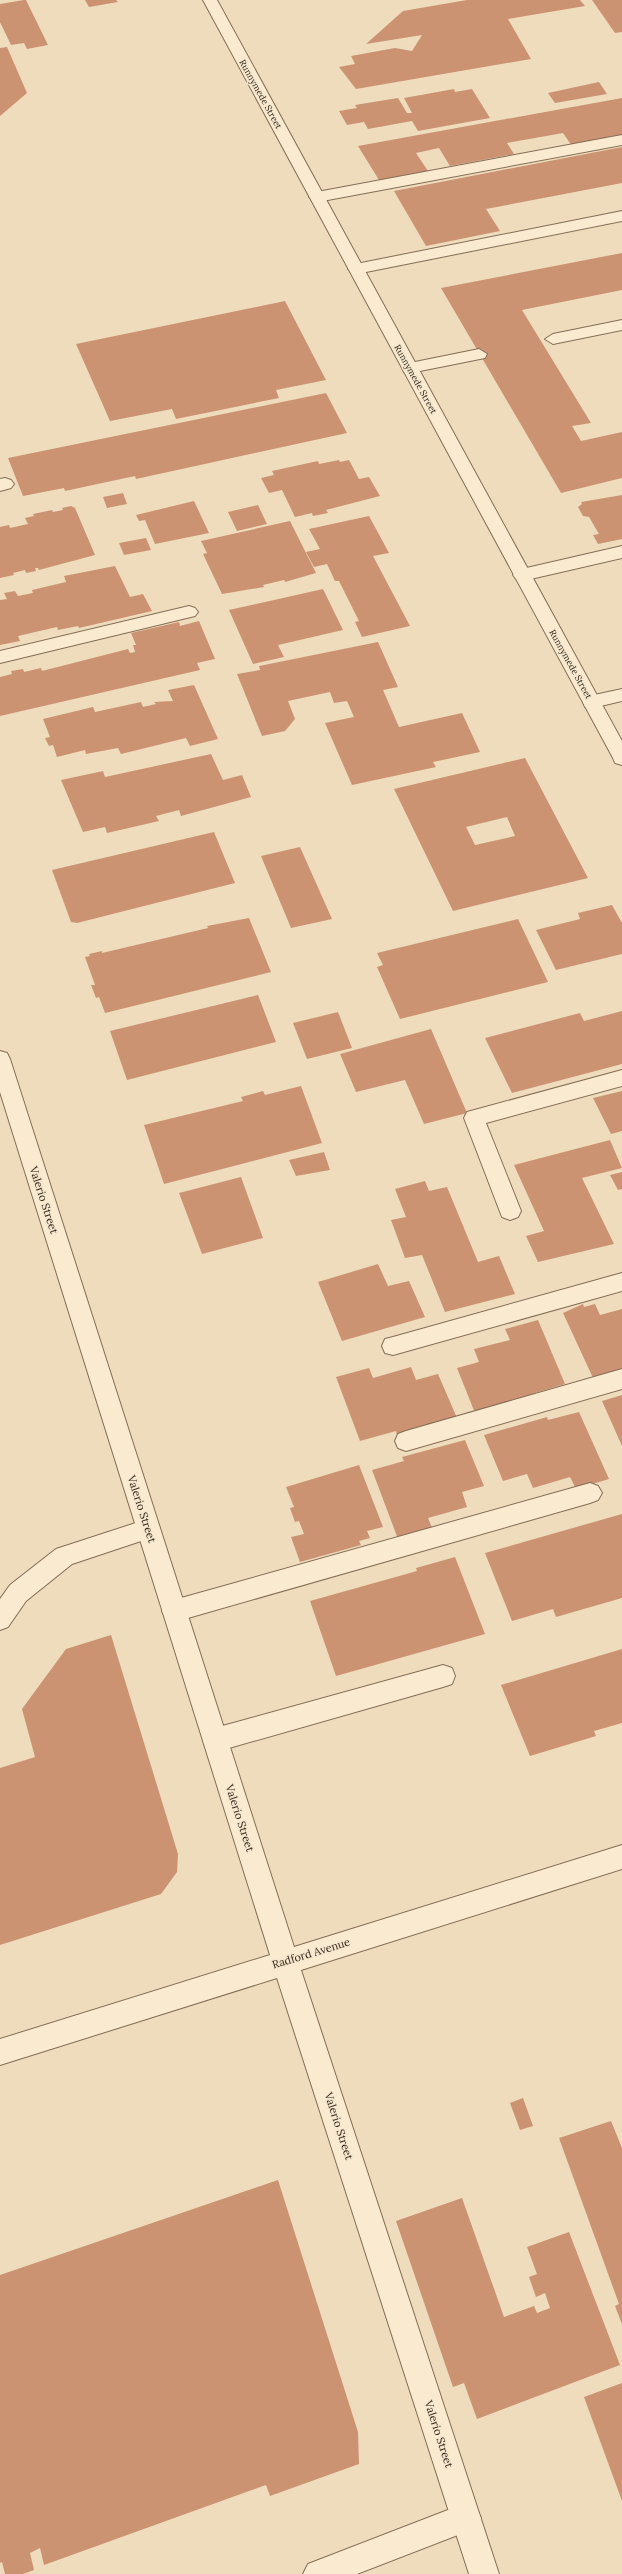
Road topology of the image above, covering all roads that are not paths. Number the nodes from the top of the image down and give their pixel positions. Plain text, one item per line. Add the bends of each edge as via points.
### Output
1 (210, 0) edge
2 (622, 140) edge
3 (317, 197) junction
4 (622, 216) edge
5 (356, 269) junction
6 (622, 325) edge
7 (553, 339) dead end
8 (479, 354) dead end
9 (410, 368) junction
10 (622, 552) edge
11 (522, 575) junction
12 (189, 612) dead end
13 (0, 657) edge
14 (622, 695) edge
15 (592, 702) junction
16 (622, 758) edge
17 (0, 1059) edge
18 (622, 1078) edge
19 (510, 1210) dead end
20 (622, 1282) edge
21 (393, 1346) dead end
22 (622, 1379) edge
23 (406, 1441) dead end
24 (590, 1493) dead end
25 (148, 1529) junction
26 (174, 1610) junction
27 (0, 1620) edge
28 (443, 1676) dead end
29 (215, 1740) junction
30 (622, 1857) edge
31 (285, 1961) junction
32 (0, 2052) edge
33 (466, 2518) junction
34 (318, 2574) edge
35 (484, 2574) edge

1 - 3 street, Runnymede Street
2 - 3 street
3 - 5 street, Runnymede Street
4 - 5 street
5 - 9 street, Runnymede Street
6 - 7 street
8 - 9 street
9 - 11 street, Runnymede Street
10 - 11 street
11 - 15 street, Runnymede Street
12 - 13 street
14 - 15 street
15 - 16 street, Runnymede Street
17 - 25 street, Valerio Street
18 - 19 street via 474,1118
20 - 21 street
22 - 23 street
24 - 26 street
25 - 26 street, Valerio Street
25 - 27 street via 64,1556 18,1593
26 - 29 street, Valerio Street
28 - 29 street
29 - 31 street, Valerio Street
30 - 31 street, Radford Avenue
31 - 32 street, Radford Avenue
31 - 33 street, Valerio Street
33 - 34 street
33 - 35 street, Valerio Street

